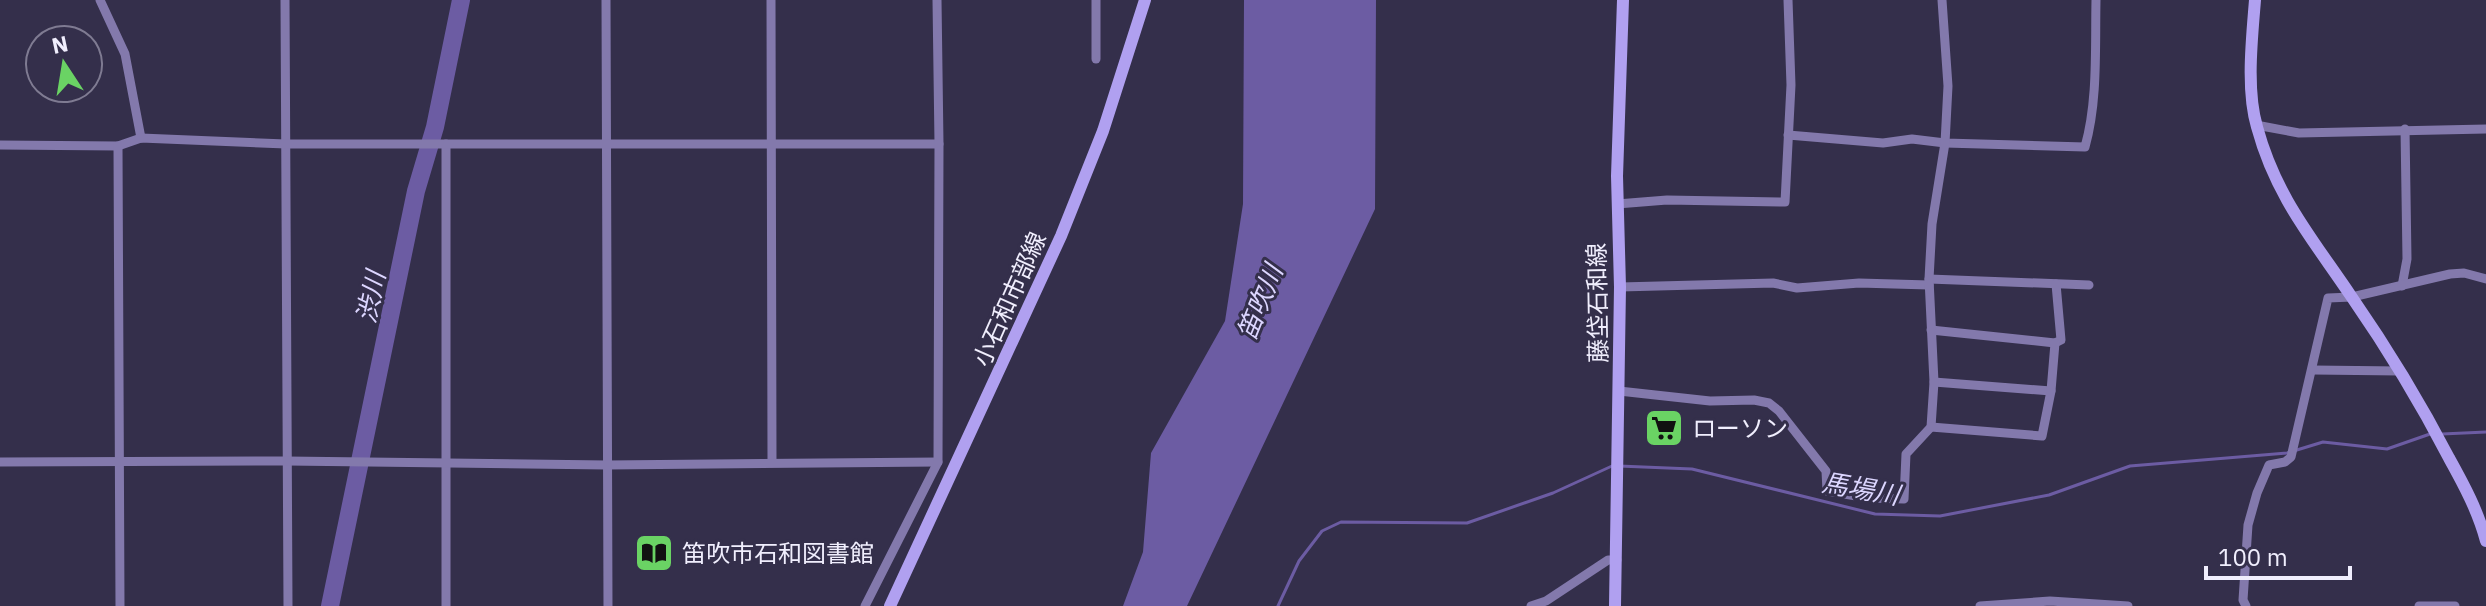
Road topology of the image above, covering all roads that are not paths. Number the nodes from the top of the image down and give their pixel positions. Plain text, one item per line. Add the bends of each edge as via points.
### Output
1 (100, 0) edge
2 (285, 0) edge
3 (606, 0) edge
4 (771, 0) edge
5 (937, 0) edge
6 (1096, 0) edge
7 (1145, 0) edge
8 (1623, 0) edge
9 (1788, 0) edge
10 (1942, 0) edge
11 (2096, 0) edge
12 (2255, 0) edge
13 (1096, 59) dead end
14 (2256, 125) junction
15 (2405, 129) junction
16 (2486, 129) edge
17 (1788, 135) junction
18 (141, 138) junction
19 (1945, 143) junction
20 (286, 144) junction
21 (442, 144) junction
22 (608, 144) junction
23 (771, 144) junction
24 (939, 144) junction
25 (0, 145) edge
26 (118, 146) junction
27 (1617, 204) junction
28 (2486, 279) edge
29 (1929, 282) junction
30 (2056, 284) junction
31 (2089, 285) dead end
32 (2402, 286) junction
33 (1620, 287) junction
34 (2352, 297) junction
35 (1931, 330) junction
36 (2055, 343) junction
37 (2313, 370) junction
38 (2400, 371) junction
39 (1934, 382) junction
40 (1619, 391) junction
41 (2051, 391) junction
42 (1931, 427) junction
43 (120, 461) junction
44 (287, 461) junction
45 (0, 462) edge
46 (772, 462) junction
47 (938, 462) junction
48 (446, 464) junction
49 (607, 465) junction
50 (2486, 541) edge
51 (1617, 560) junction
52 (120, 606) edge
53 (288, 606) edge
54 (446, 606) edge
55 (608, 606) edge
56 (865, 606) edge
57 (890, 606) edge
58 (1531, 606) edge
59 (1615, 606) edge
60 (1980, 606) edge
61 (2128, 606) edge
62 (2246, 606) edge
63 (2419, 606) edge
64 (2455, 606) edge

1 - 18 street via 125,54
2 - 20 street
3 - 22 street
4 - 23 street
5 - 24 street
6 - 13 street
7 - 57 main road, 小石和市部線 via 1103,131 1061,236
8 - 27 main road, 藤垈石和線
9 - 17 street
10 - 19 street via 1948,86
11 - 19 street via 2085,147
12 - 14 main road via 2251,43
14 - 15 street via 2299,133
14 - 34 main road via 2290,209
15 - 16 street
15 - 32 street via 2407,259
17 - 19 street
17 - 27 street via 1785,202
18 - 20 street
18 - 26 street
19 - 29 street
20 - 21 street
20 - 44 street
21 - 22 street
21 - 48 street
22 - 23 street
22 - 49 street
23 - 24 street
23 - 46 street
24 - 47 street
25 - 26 street
26 - 43 street
27 - 33 main road, 藤垈石和線
28 - 32 street via 2464,273
29 - 30 street
29 - 33 street
29 - 35 street
30 - 31 street
30 - 36 street via 2061,340
32 - 34 street
33 - 40 main road, 藤垈石和線
34 - 37 street via 2328,298
34 - 38 main road
35 - 36 street
35 - 39 street
36 - 41 street
37 - 38 street
37 - 62 street via 2291,457 2269,465 2257,493 2248,525
38 - 50 main road via 2469,494
39 - 41 street
39 - 42 street
40 - 42 street via 1769,403 1826,471 1827,491 1868,498 1904,499 1906,454
40 - 51 main road, 藤垈石和線
41 - 42 street via 2042,436
43 - 44 street
43 - 45 street
43 - 52 street
44 - 48 street
44 - 53 street
46 - 47 street
46 - 49 street
47 - 56 street
48 - 49 street
48 - 54 street
49 - 55 street
51 - 58 street via 1608,560
51 - 59 main road, 藤垈石和線
60 - 61 street via 2050,601
63 - 64 street

